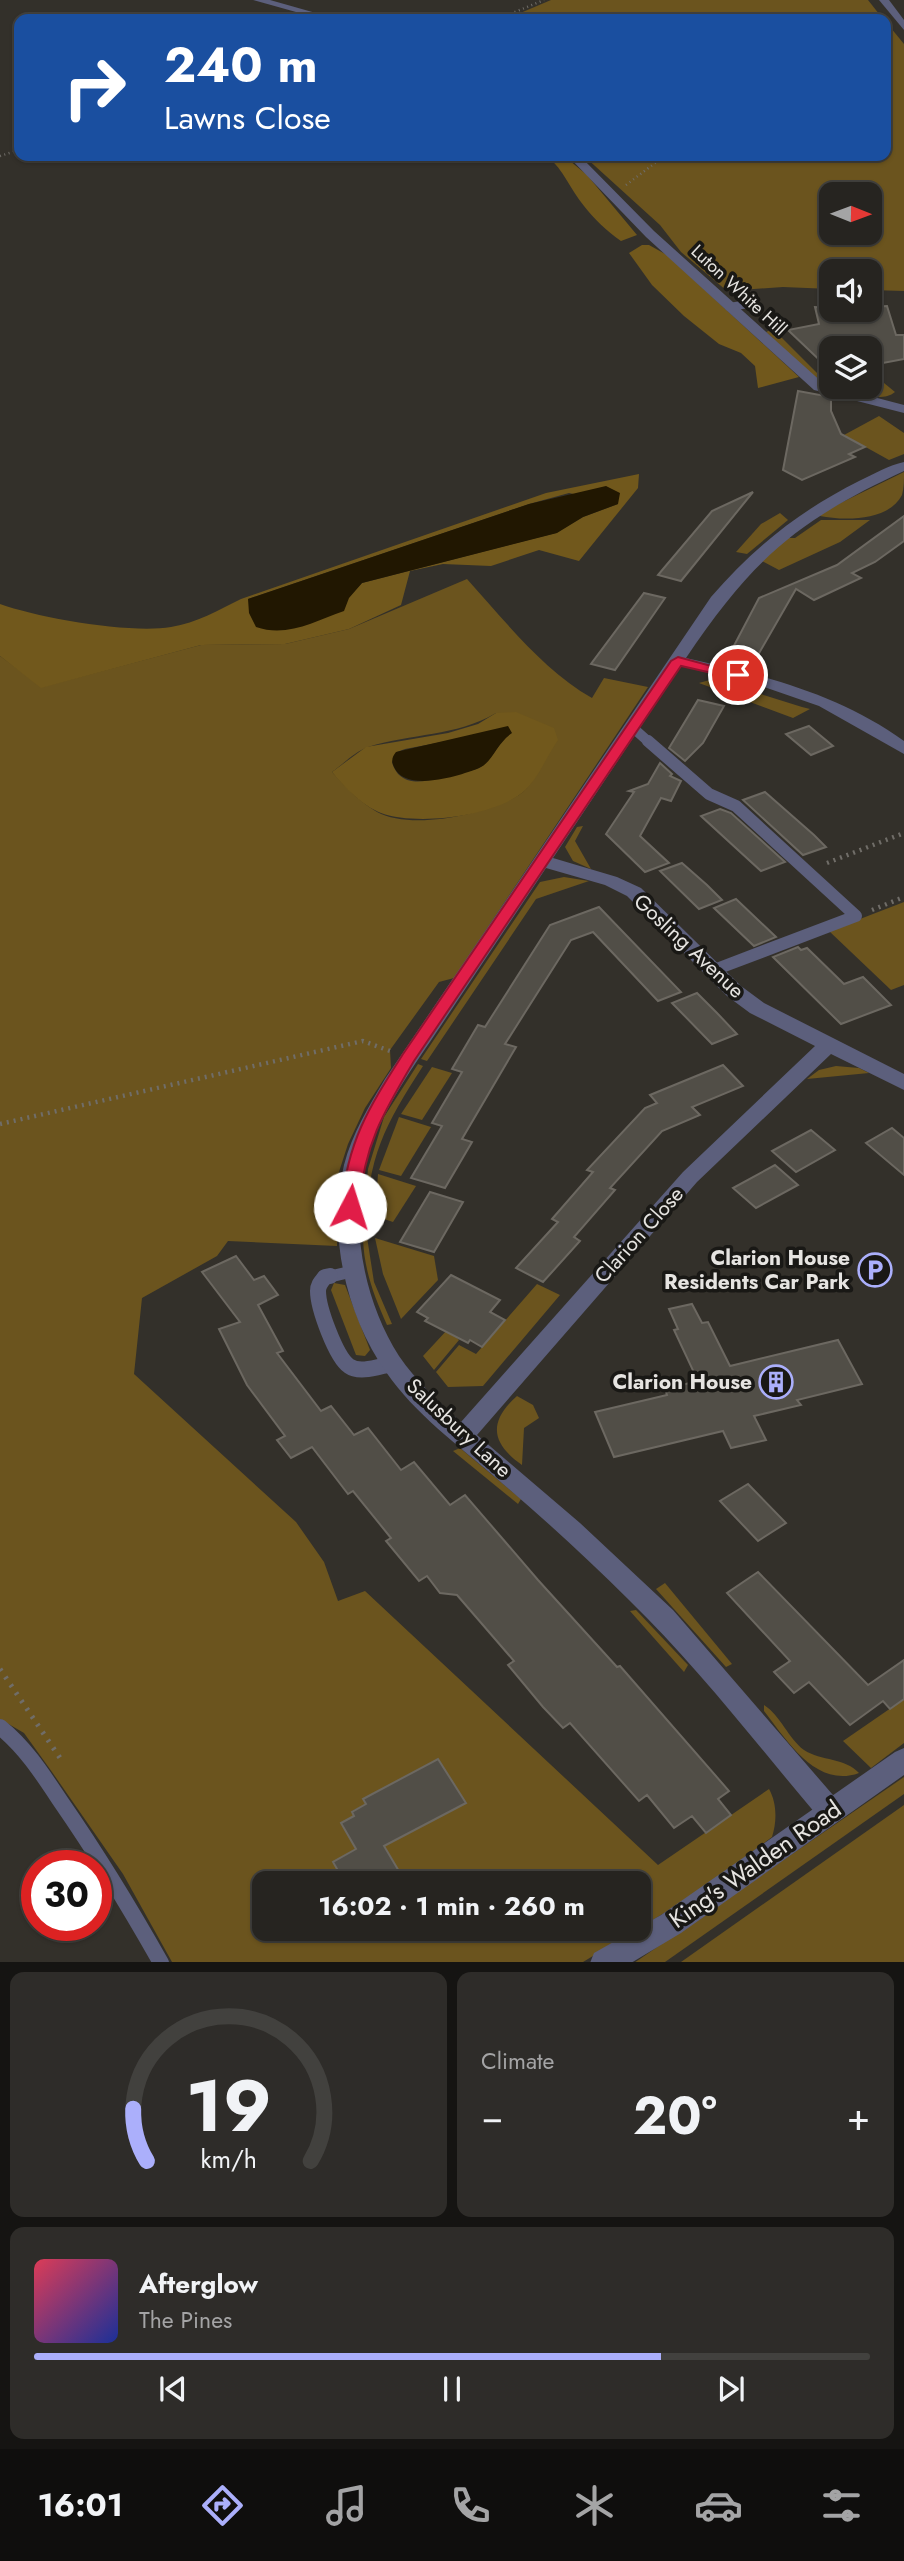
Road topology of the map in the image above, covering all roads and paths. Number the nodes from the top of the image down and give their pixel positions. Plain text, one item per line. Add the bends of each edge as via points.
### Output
1 (258, 0) edge
2 (544, 0) edge
3 (884, 0) edge
4 (313, 14) edge
5 (510, 14) edge
6 (904, 27) edge
7 (578, 161) edge
8 (658, 161) edge
9 (610, 190) junction
10 (755, 303) dead end
11 (729, 307) junction
12 (904, 408) edge
13 (904, 466) edge
14 (678, 661) junction
15 (632, 727) junction
16 (904, 749) edge
17 (904, 833) edge
18 (543, 861) junction
19 (807, 871) junction
20 (904, 897) edge
21 (856, 916) junction
22 (714, 970) junction
23 (827, 1046) junction
24 (390, 1051) dead end
25 (904, 1083) edge
26 (0, 1124) edge
27 (354, 1271) junction
28 (393, 1364) junction
29 (463, 1436) junction
30 (0, 1727) edge
31 (904, 1760) edge
32 (830, 1811) junction
33 (161, 1962) edge
34 (604, 1962) edge

1 - 4 street
2 - 5 path
3 - 6 street
7 - 9 street, Luton White Hill
8 - 9 path via 630,184
9 - 11 street, Luton White Hill
10 - 11 lane
11 - 12 street, Luton White Hill via 819,387
13 - 14 street, Salusbury Lane via 805,515 769,543 717,600
14 - 15 street, Salusbury Lane
14 - 16 street via 821,699 867,722
15 - 18 street, Salusbury Lane
15 - 19 lane via 709,794 737,806
17 - 19 path
18 - 22 street, Gosling Avenue via 634,892
18 - 27 street, Salusbury Lane via 373,1116 354,1168 350,1247
19 - 21 lane
20 - 21 path
21 - 22 lane
22 - 23 street, Gosling Avenue via 757,1008
23 - 25 street, Gosling Avenue
23 - 29 street, Clarion Close via 690,1177
24 - 26 path via 363,1041
27 - 28 street, Salusbury Lane
27 - 28 lane via 325,1277 319,1285 330,1330 349,1366 359,1370
28 - 29 street, Salusbury Lane via 425,1402
29 - 32 street, Salusbury Lane via 571,1528 651,1605
30 - 33 lane via 21,1743 35,1762 115,1879
31 - 32 street, King's Walden Road
32 - 34 street, King's Walden Road via 671,1924

